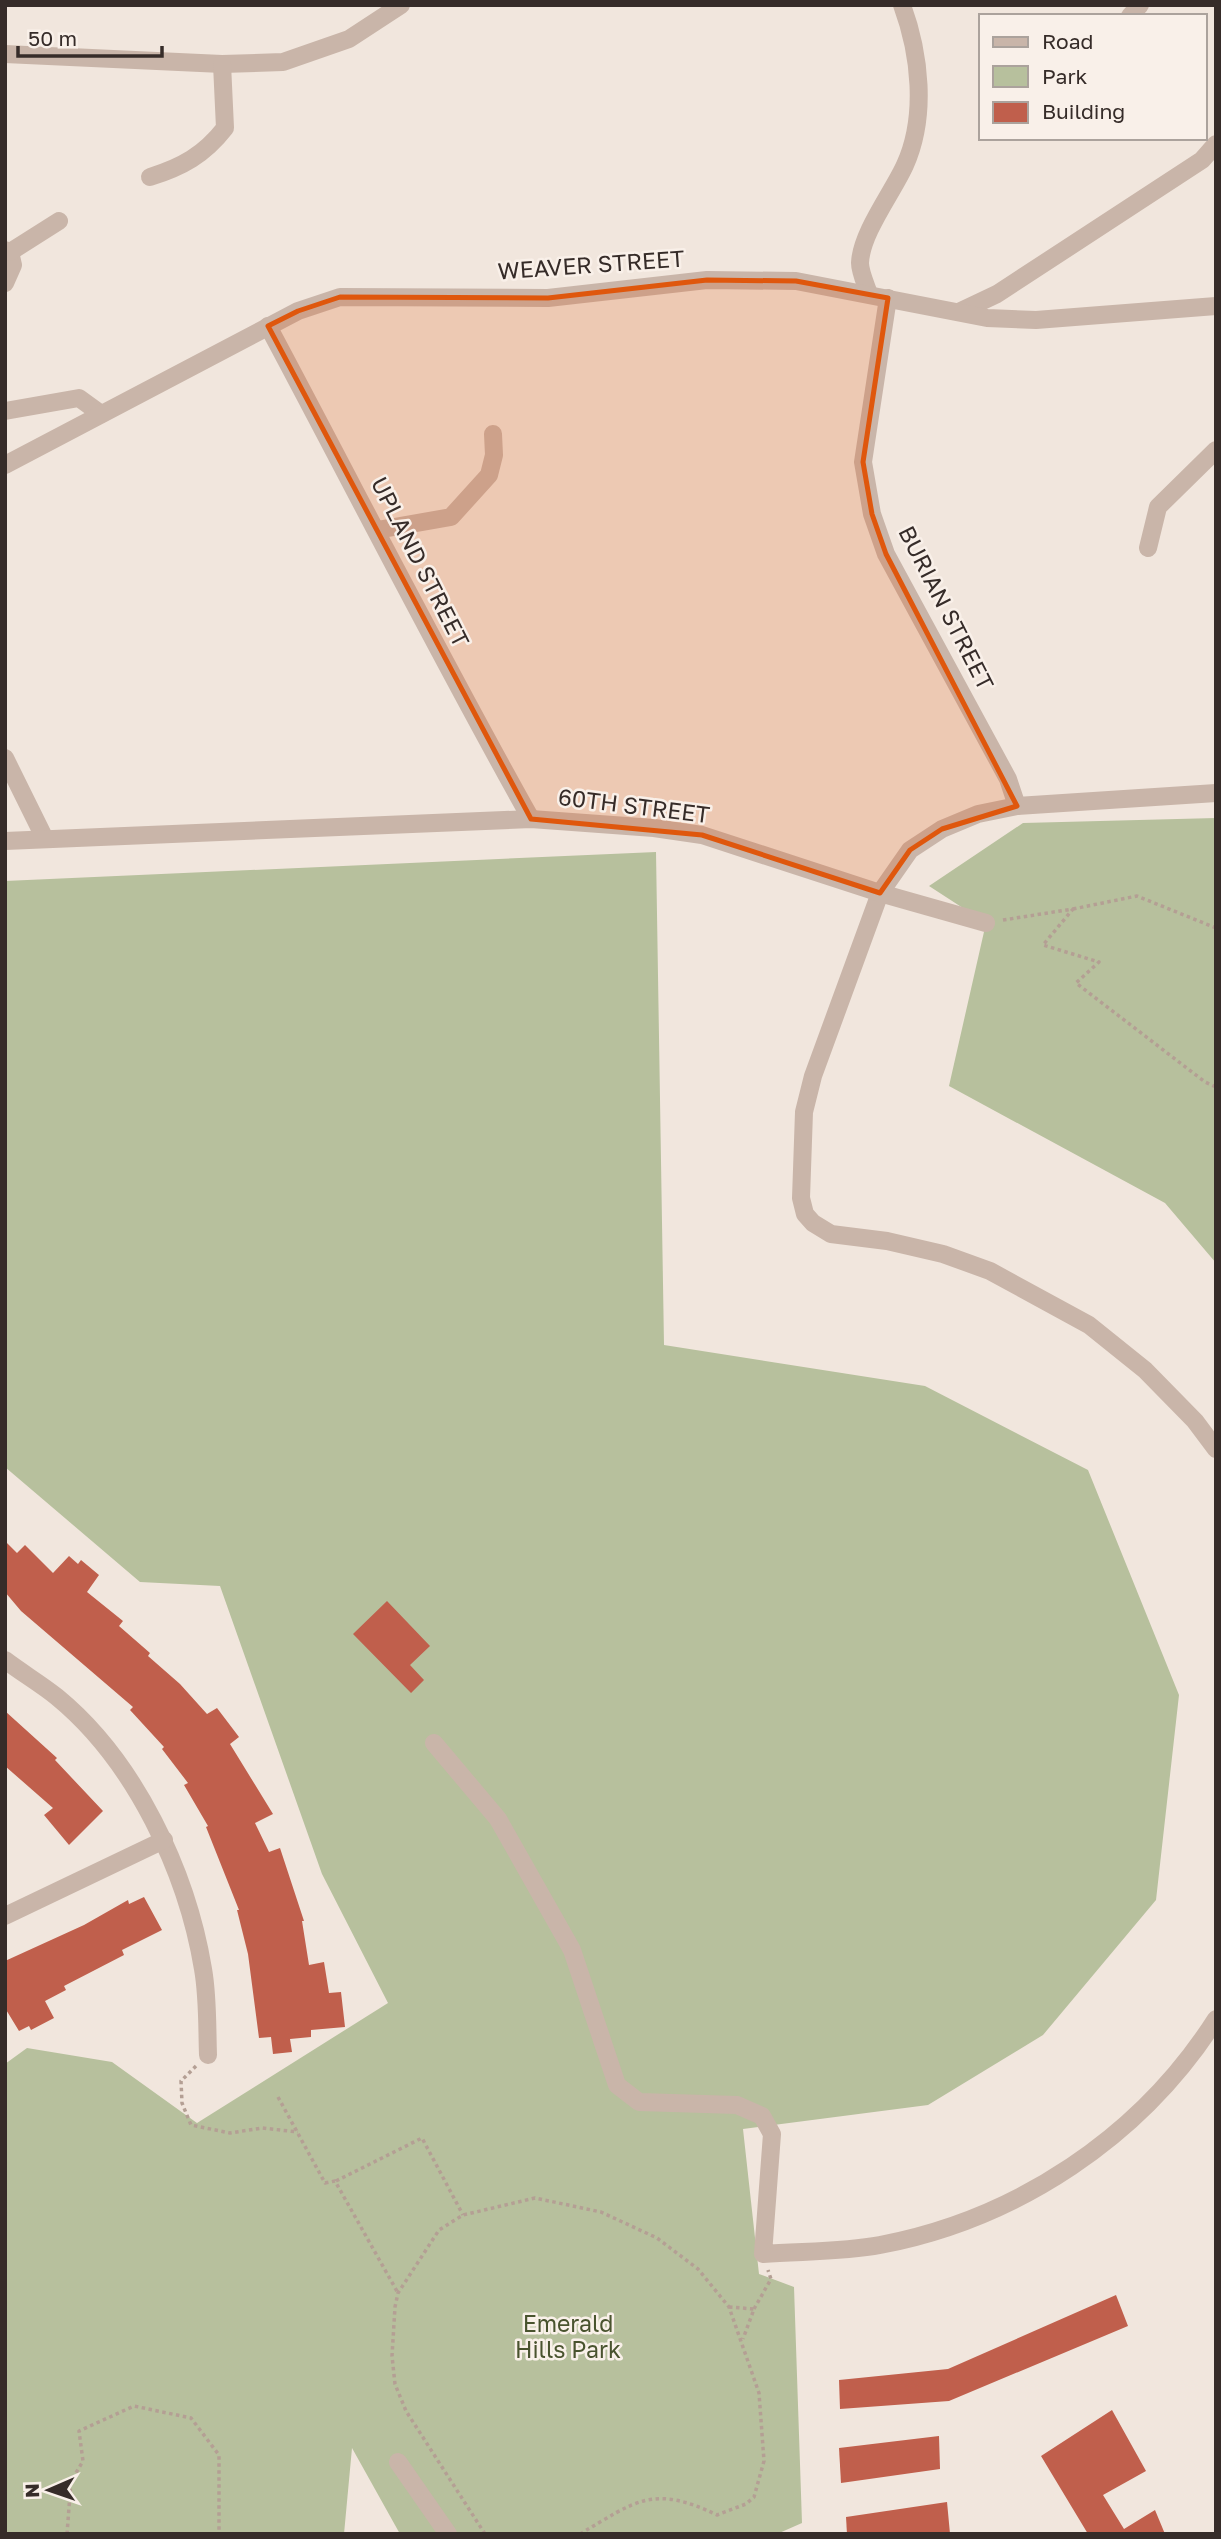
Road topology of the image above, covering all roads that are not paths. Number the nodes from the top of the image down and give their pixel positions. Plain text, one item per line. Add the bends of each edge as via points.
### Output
1 (401, 5) edge
2 (902, 5) edge
3 (5, 54) edge
4 (222, 64) junction
5 (1216, 144) edge
6 (149, 177) dead end
7 (60, 221) dead end
8 (8, 251) edge
9 (5, 283) edge
10 (869, 294) junction
11 (888, 299) junction
12 (1216, 306) edge
13 (959, 312) junction
14 (268, 326) junction
15 (5, 411) edge
16 (101, 414) junction
17 (493, 434) dead end
18 (1216, 450) edge
19 (5, 465) edge
20 (377, 530) junction
21 (1148, 548) dead end
22 (5, 758) edge
23 (1216, 793) edge
24 (1017, 806) junction
25 (531, 819) junction
26 (45, 839) junction
27 (5, 841) edge
28 (880, 893) junction
29 (986, 923) road end
30 (1216, 1450) edge
31 (5, 1660) edge
32 (434, 1743) dead end
33 (164, 1840) junction
34 (5, 1916) edge
35 (1216, 2019) edge
36 (208, 2054) road end
37 (398, 2462) dead end
38 (448, 2534) edge

1 - 4 street via 349,39 283,62
2 - 10 street via 916,58 918,111 906,163 867,239 860,263
3 - 4 street
4 - 6 street via 225,128 210,148 184,166
5 - 13 street via 1202,160 997,294
7 - 8 street
8 - 9 street via 13,265
10 - 11 street, WEAVER STREET
10 - 14 street, WEAVER STREET via 796,281 707,280 548,298 340,297
11 - 13 street, WEAVER STREET
11 - 24 street, BURIAN STREET via 863,462 872,514 886,554 1008,779
12 - 13 street, WEAVER STREET via 1036,320
14 - 16 street, WEAVER STREET
14 - 20 street, UPLAND STREET
15 - 16 street via 79,398
16 - 19 street, WEAVER STREET
17 - 20 street via 489,475 451,517
18 - 21 street via 1158,507
20 - 25 street, UPLAND STREET via 437,652
22 - 26 street
23 - 24 street
24 - 28 street via 978,814 910,850
25 - 26 street, 60TH STREET
25 - 28 street, 60TH STREET via 702,835
26 - 27 street, 60TH STREET
28 - 29 street, 60TH STREET
28 - 30 street via 804,1112 800,1198 805,1214 831,1234 943,1254 1046,1299 1089,1325 1145,1370 1195,1421
31 - 33 street via 58,1698 114,1758
32 - 35 street via 498,1819 572,1950 617,2084 639,2102 737,2105 762,2116 772,2134 763,2254 878,2246 950,2228 1022,2197 1086,2158 1121,2128 1177,2073
33 - 34 street
33 - 36 street via 184,1891 204,1972
37 - 38 street

